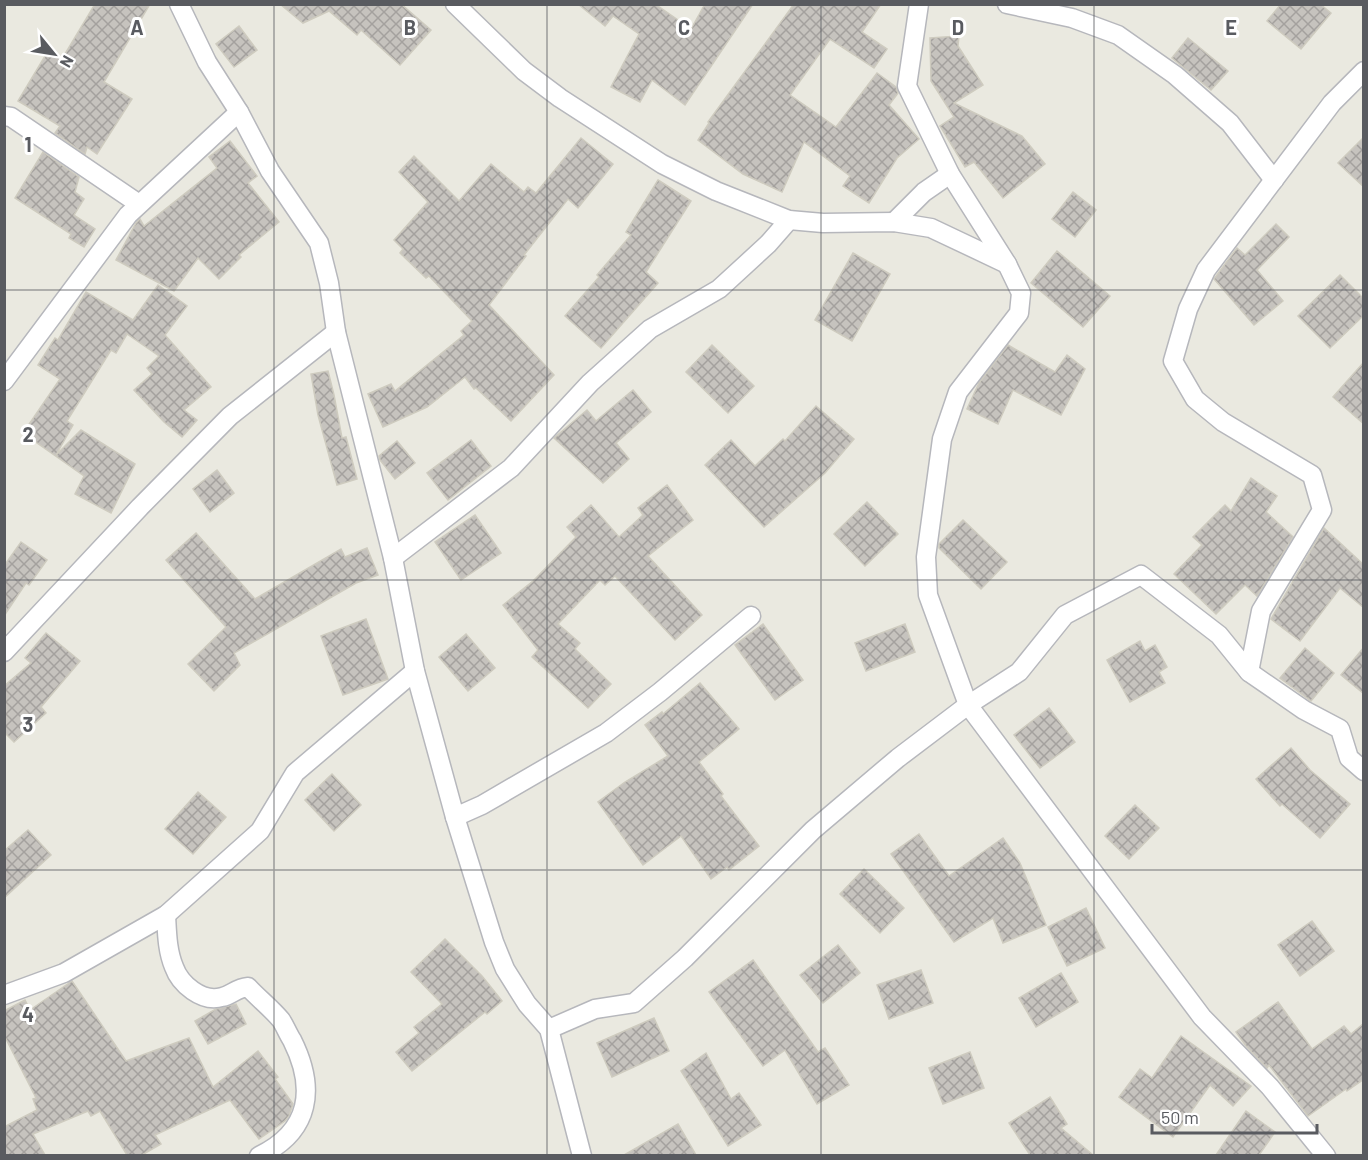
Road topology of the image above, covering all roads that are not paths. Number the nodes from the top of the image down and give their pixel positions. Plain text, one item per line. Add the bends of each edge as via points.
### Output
1 (179, 4) edge
2 (455, 4) edge
3 (919, 4) edge
4 (1007, 4) edge
5 (1364, 71) edge
6 (239, 112) junction
7 (4, 116) edge
8 (950, 174) junction
9 (1274, 180) junction
10 (139, 204) junction
11 (789, 220) junction
12 (894, 222) junction
13 (1006, 264) junction
14 (336, 332) junction
15 (4, 381) edge
16 (393, 558) junction
17 (751, 616) dead end
18 (4, 652) edge
19 (415, 672) junction
20 (1249, 672) junction
21 (968, 705) junction
22 (1364, 771) edge
23 (455, 817) junction
24 (166, 915) junction
25 (4, 995) edge
26 (549, 1029) junction
27 (259, 1155) edge
28 (582, 1155) edge
29 (1326, 1155) edge

1 - 6 street via 207,62
2 - 11 street via 524,71 607,129 662,164
3 - 8 street via 907,86
4 - 9 street via 1072,18 1118,35 1174,75 1230,123
5 - 9 street via 1332,103
6 - 10 street
6 - 14 street via 270,171 319,243
7 - 10 street
8 - 12 street via 924,192
8 - 13 street
9 - 20 street via 1206,270 1188,309 1173,361 1195,399 1223,422 1312,475 1322,510 1261,611
10 - 15 street
11 - 12 street
11 - 16 street via 719,289 650,329 590,383 512,468
12 - 13 street via 931,228
13 - 21 street via 1021,293 1020,313 958,392 942,439 926,556 928,595
14 - 16 street
14 - 18 street via 230,416
16 - 19 street
17 - 23 street via 606,733
19 - 23 street
19 - 24 street via 295,773 260,831
20 - 21 street via 1219,635 1141,575 1065,615 1019,672
20 - 22 street via 1304,710 1340,729 1349,758
21 - 26 street via 813,830 685,958 634,1003 595,1009
21 - 29 street via 1202,1017 1270,1087
23 - 26 street via 505,969
24 - 25 street via 64,973
24 - 27 street via 174,968 191,991 207,998 222,998 237,988 248,987 281,1020 302,1060 307,1096 302,1116 286,1138
26 - 28 street

